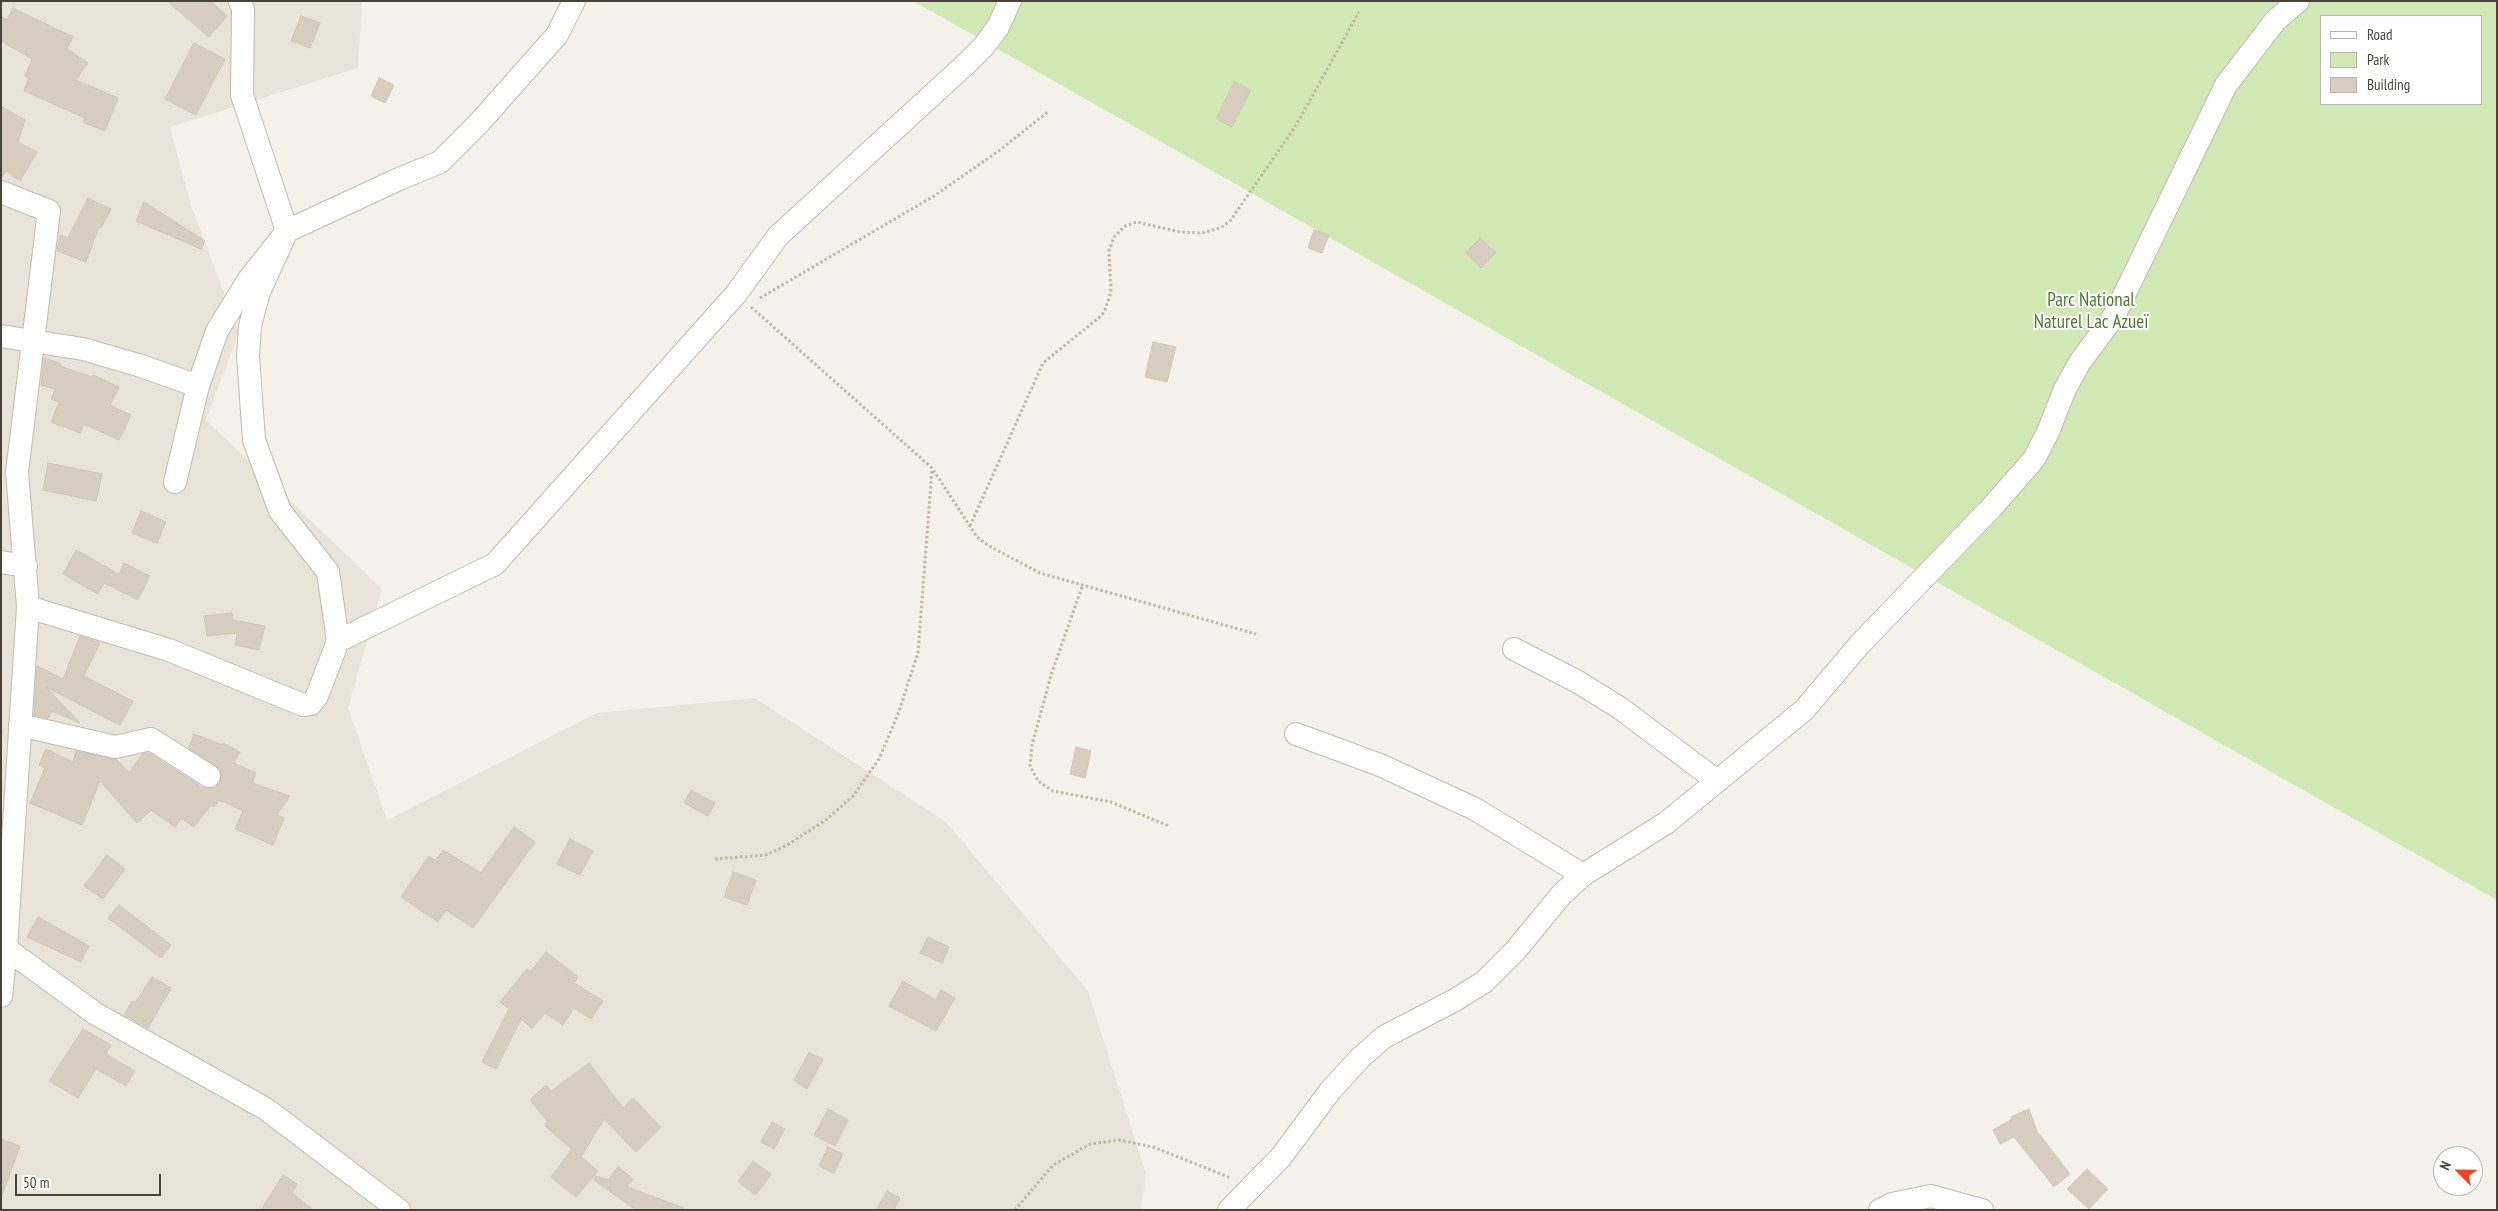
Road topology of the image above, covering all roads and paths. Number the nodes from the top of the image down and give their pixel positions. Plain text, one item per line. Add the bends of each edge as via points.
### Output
1 (240, 1) edge
2 (574, 1) edge
3 (1010, 1) edge
4 (2298, 1) edge
5 (1359, 12) dead end
6 (1049, 111) dead end
7 (1, 192) edge
8 (287, 231) junction
9 (1, 336) edge
10 (32, 340) junction
11 (198, 386) junction
12 (932, 468) junction
13 (175, 482) dead end
14 (970, 526) junction
15 (1, 562) edge
16 (26, 566) junction
17 (1082, 587) junction
18 (28, 608) junction
19 (1256, 634) dead end
20 (338, 641) junction
21 (1514, 649) dead end
22 (20, 725) junction
23 (1296, 734) dead end
24 (209, 776) dead end
25 (1717, 782) junction
26 (1169, 826) dead end
27 (715, 859) dead end
28 (1583, 874) junction
29 (4, 947) edge
30 (1, 996) edge
31 (1253, 1188) junction
32 (399, 1210) edge
33 (1015, 1210) edge
34 (1229, 1210) edge
35 (1880, 1210) edge
36 (1982, 1210) edge

1 - 8 street via 243,8 242,95
2 - 8 street via 557,35 480,123 440,162
3 - 20 street via 998,27 972,58 778,236 736,294 495,564
4 - 25 street via 2275,21 2226,85 2114,316 2076,368 2034,459 1860,644 1804,710
5 - 14 path via 1295,126 1230,221 1220,228 1202,232 1180,232 1136,222 1125,226 1114,237 1109,251 1111,292 1105,310 1044,363
6 - 12 path via 934,196 748,304
7 - 10 street via 49,211
8 - 11 street via 237,296 217,331
8 - 20 street via 259,292 250,326 248,356 254,440 280,511 328,572
9 - 10 street
10 - 11 street via 101,354
10 - 16 street via 17,472
11 - 13 street
12 - 14 path
12 - 27 path via 918,653 879,759 854,796 789,844 766,855
14 - 17 path via 977,537 989,546 1040,573
15 - 16 street
16 - 18 street
17 - 19 path
17 - 26 path via 1051,675 1032,745 1030,766 1038,781 1053,791 1111,802
18 - 20 street via 169,650 303,705 310,704 317,696
18 - 22 street
21 - 25 street via 1620,708
22 - 24 street via 115,747 151,738
22 - 29 street
23 - 28 street via 1380,765 1475,809
25 - 28 street via 1666,823
28 - 31 street via 1484,982 1384,1037 1360,1058
29 - 30 street
29 - 32 street via 96,1014 266,1109
31 - 33 path via 1153,1147 1119,1140 1090,1144 1053,1165
31 - 34 street
35 - 36 street via 1892,1204 1931,1196

